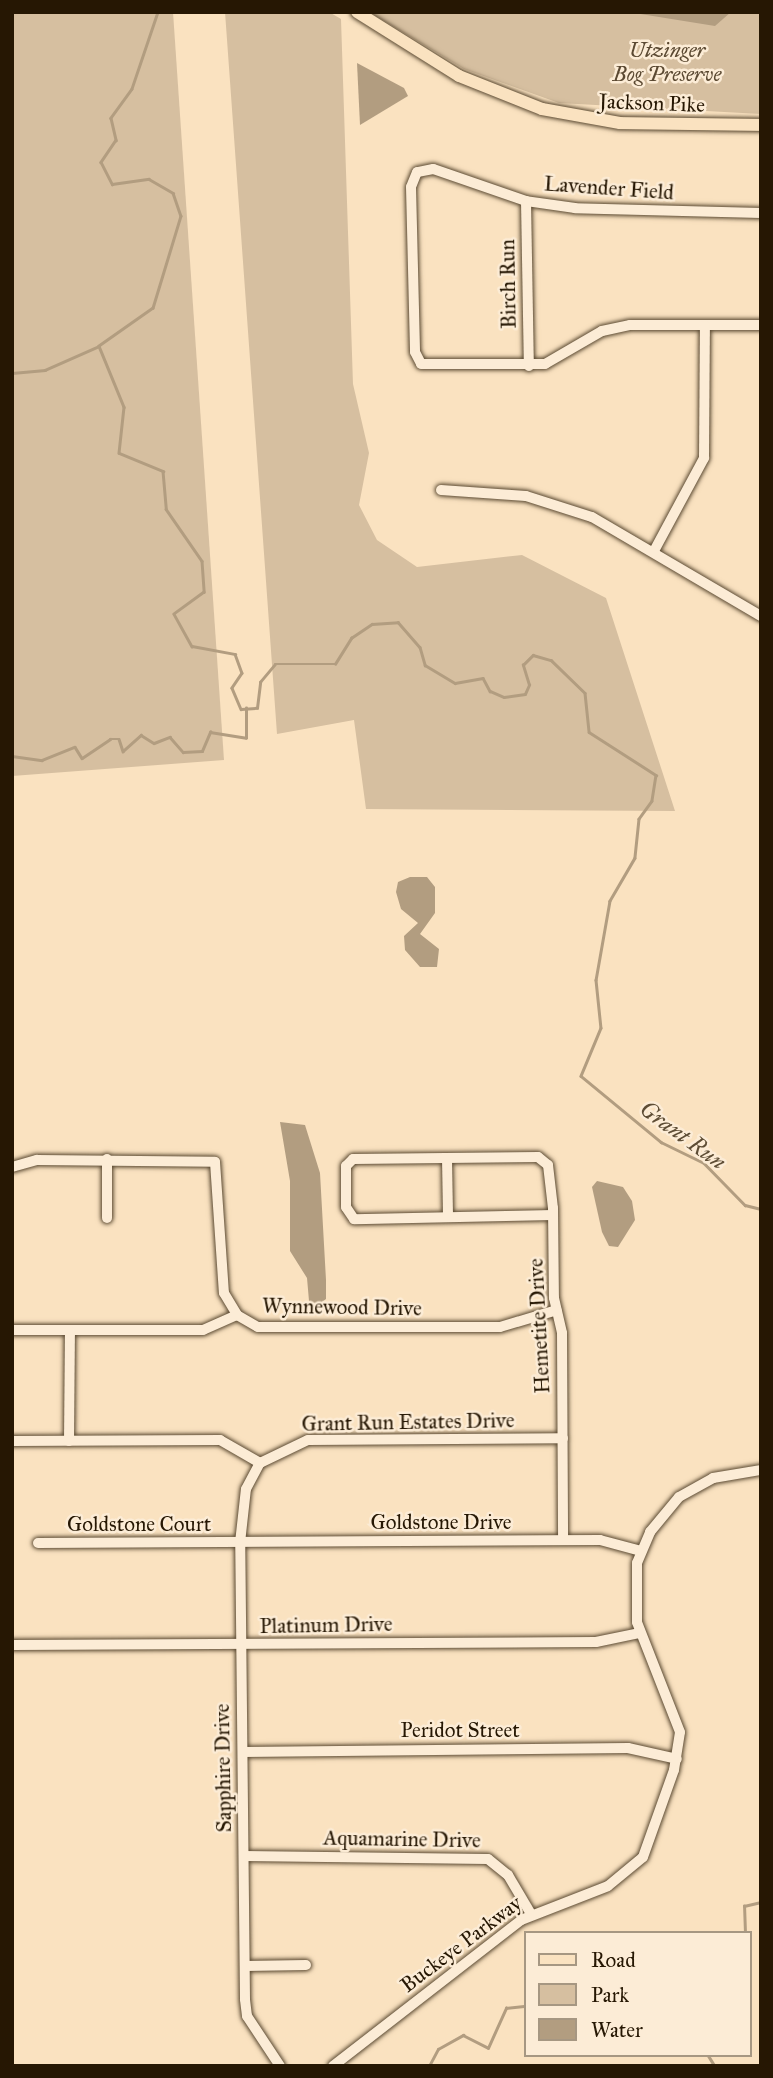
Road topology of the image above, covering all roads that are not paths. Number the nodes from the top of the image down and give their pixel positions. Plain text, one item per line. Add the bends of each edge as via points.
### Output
1 (359, 13) edge
2 (761, 125) edge
3 (526, 201) junction
4 (761, 212) edge
5 (761, 325) edge
6 (705, 326) junction
7 (529, 366) junction
8 (441, 490) dead end
9 (654, 551) junction
10 (761, 616) edge
11 (447, 1158) junction
12 (107, 1159) junction
13 (12, 1167) edge
14 (553, 1215) junction
15 (448, 1217) junction
16 (107, 1218) dead end
17 (557, 1310) junction
18 (237, 1315) junction
19 (12, 1330) edge
20 (70, 1332) junction
21 (563, 1438) junction
22 (12, 1441) edge
23 (69, 1441) junction
24 (260, 1463) junction
25 (761, 1470) edge
26 (563, 1540) junction
27 (240, 1543) junction
28 (38, 1544) dead end
29 (641, 1550) junction
30 (640, 1633) junction
31 (12, 1644) edge
32 (240, 1646) junction
33 (243, 1752) junction
34 (677, 1759) junction
35 (244, 1856) junction
36 (531, 1914) junction
37 (306, 1965) dead end
38 (244, 1966) junction
39 (280, 2066) edge
40 (333, 2066) edge

1 - 2 main road, Jackson Pike via 450,72 542,109 620,123
3 - 4 street, Lavender Field via 622,212
3 - 7 street, Birch Run
3 - 7 street, Lavender Field via 433,169 417,172 412,200 415,352 421,364
5 - 6 street
6 - 7 street via 615,327 556,361
6 - 9 street via 704,458
8 - 9 street via 536,499 592,517
9 - 10 street
11 - 14 street, Hemetite Drive via 538,1157 550,1170
11 - 15 street
11 - 15 street via 353,1160 345,1188 354,1219
12 - 13 street, Wynnewood Drive via 37,1160
12 - 16 street
12 - 18 street, Wynnewood Drive via 215,1162 221,1276
14 - 15 street
14 - 17 street, Hemetite Drive
17 - 18 street, Wynnewood Drive via 478,1328 268,1329
17 - 21 street, Hemetite Drive
18 - 20 street via 203,1330
19 - 20 street
20 - 23 street
21 - 24 street, Grant Run Estates Drive via 308,1440
21 - 26 street, Hemetite Drive
22 - 23 street
23 - 24 street via 220,1440
24 - 27 street, Sapphire Drive via 242,1504
25 - 29 street, Buckeye Parkway via 723,1474 690,1489 662,1515
26 - 27 street, Goldstone Drive
26 - 29 street, Goldstone Drive via 600,1539
27 - 28 street, Goldstone Court
27 - 32 street, Sapphire Drive
29 - 30 street, Buckeye Parkway via 633,1589
30 - 32 street, Platinum Drive via 596,1642
30 - 34 street, Buckeye Parkway via 675,1705
31 - 32 street, Platinum Drive
32 - 33 street, Sapphire Drive
33 - 34 street, Peridot Street via 628,1748
33 - 35 street, Sapphire Drive
34 - 36 street, Buckeye Parkway via 653,1838 634,1868 608,1886
35 - 36 street, Aquamarine Drive via 488,1859 508,1875
35 - 38 street, Sapphire Drive
36 - 40 street, Buckeye Parkway
37 - 38 street
38 - 39 street, Sapphire Drive via 247,2016

